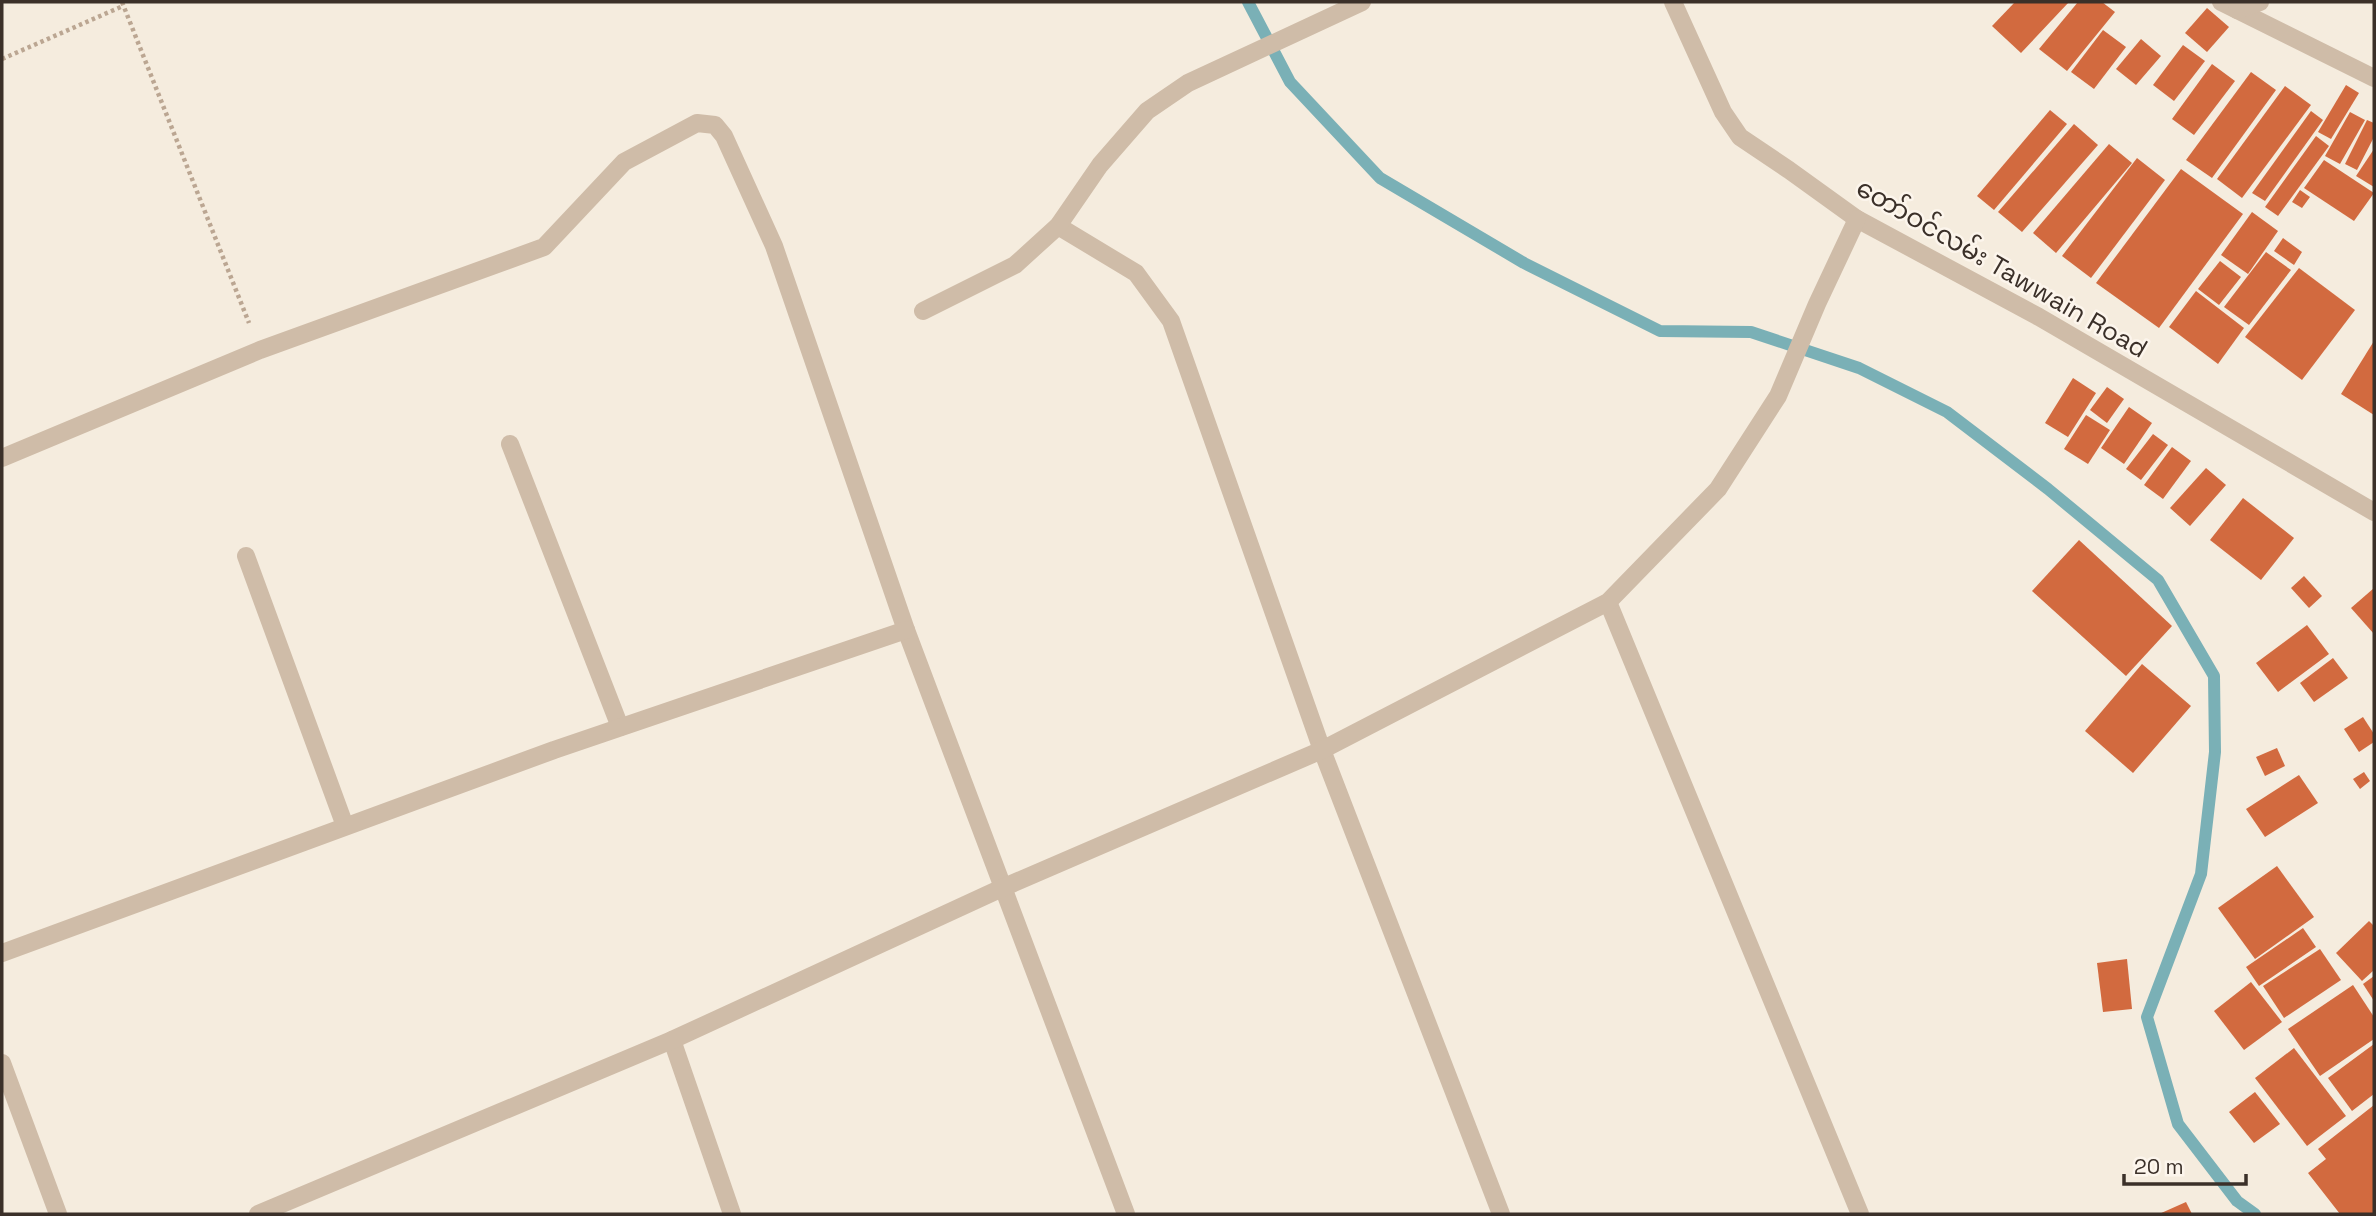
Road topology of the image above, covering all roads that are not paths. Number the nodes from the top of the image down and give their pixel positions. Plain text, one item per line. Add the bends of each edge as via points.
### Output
1 (1362, 2) edge
2 (1673, 2) edge
3 (2260, 2) edge
4 (2229, 6) edge
5 (2374, 78) edge
6 (1857, 219) junction
7 (1058, 226) junction
8 (923, 311) dead end
9 (510, 444) dead end
10 (2, 458) edge
11 (2374, 512) edge
12 (246, 556) dead end
13 (1608, 602) junction
14 (906, 630) junction
15 (620, 727) junction
16 (1322, 750) junction
17 (345, 826) junction
18 (1002, 888) junction
19 (2, 953) edge
20 (672, 1041) junction
21 (2, 1063) edge
22 (58, 1214) edge
23 (258, 1214) edge
24 (732, 1214) edge
25 (1126, 1214) edge
26 (1501, 1214) edge
27 (1860, 1214) edge

1 - 7 street via 1188,83 1147,111
2 - 6 street, တော်ဝင်လမ်း Tawwain Road via 1723,112 1740,137
3 - 4 street
4 - 5 street
6 - 11 street, တော်ဝင်လမ်း Tawwain Road via 2039,317
6 - 13 street via 1778,396 1718,489
7 - 8 street via 1015,265
7 - 16 street via 1136,273 1171,321
9 - 15 street
10 - 14 street via 260,350 544,247 624,162 697,123 715,125 774,246
12 - 17 street
13 - 16 street
13 - 27 street
14 - 15 street
14 - 18 street
15 - 17 street
16 - 18 street
16 - 26 street
17 - 19 street
18 - 20 street
18 - 25 street
20 - 23 street
20 - 24 street
21 - 22 street

